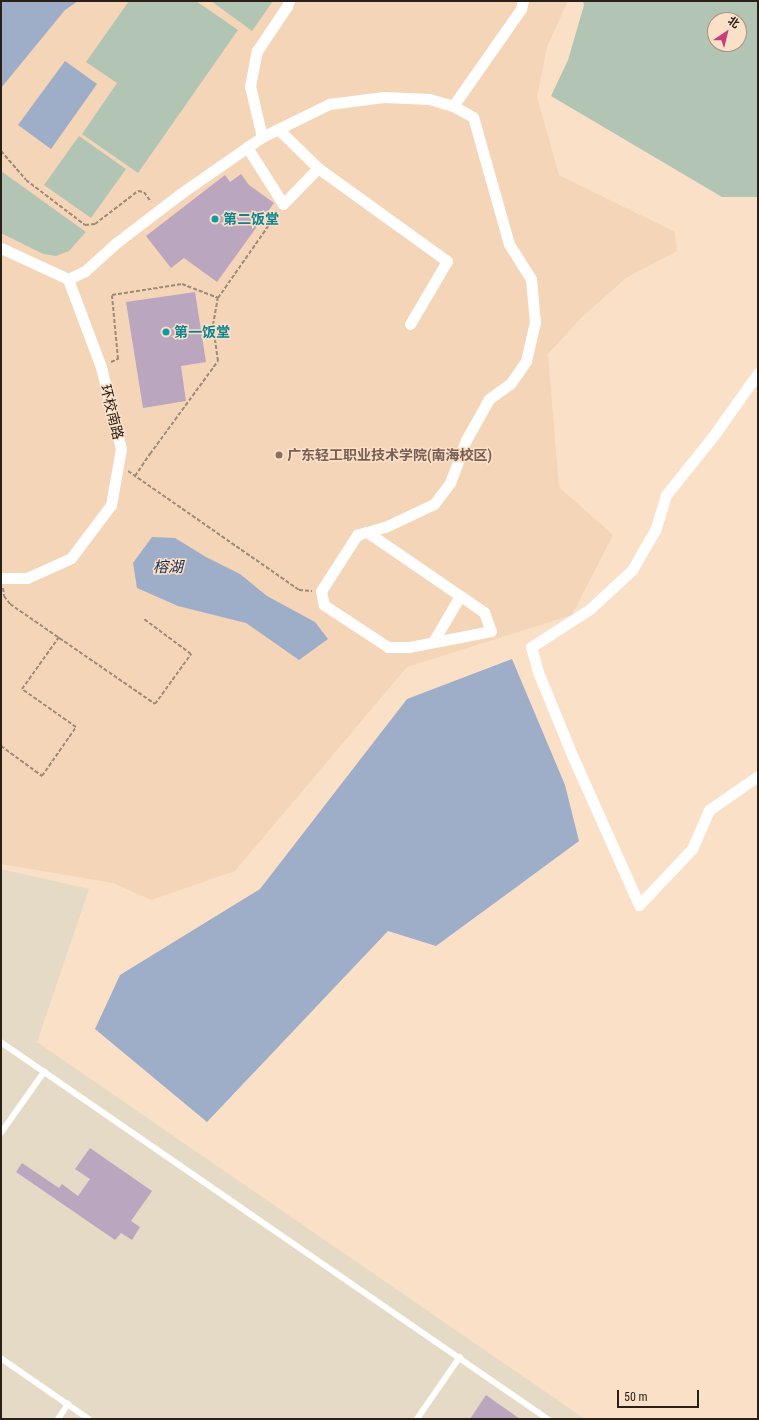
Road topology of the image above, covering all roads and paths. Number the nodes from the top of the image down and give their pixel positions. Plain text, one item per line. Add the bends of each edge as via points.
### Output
1 (289, 1) edge
2 (523, 1) edge
3 (453, 106) junction
4 (278, 129) junction
5 (262, 137) junction
6 (247, 147) junction
7 (1, 150) edge
8 (318, 168) junction
9 (283, 204) junction
10 (158, 211) junction
11 (1, 248) edge
12 (68, 278) junction
13 (218, 298) junction
14 (410, 324) dead end
15 (100, 367) junction
16 (758, 374) edge
17 (118, 464) junction
18 (135, 476) junction
19 (368, 532) junction
20 (2, 581) edge
21 (321, 591) junction
22 (460, 596) junction
23 (144, 619) dead end
24 (59, 637) junction
25 (432, 642) junction
26 (1, 746) edge
27 (758, 776) edge
28 (1, 1042) edge
29 (44, 1072) junction
30 (1, 1133) edge
31 (460, 1357) junction
32 (1, 1358) edge
33 (68, 1404) junction
34 (58, 1419) edge
35 (89, 1419) edge
36 (417, 1419) edge
37 (548, 1419) edge

1 - 5 street via 257,51 250,86
2 - 3 street via 521,9
3 - 4 street via 429,99 376,98 329,104
3 - 19 street via 473,117 509,244 531,279 534,323 526,361 510,384 489,399 466,440 450,483 434,504 385,527
4 - 5 street
4 - 8 street
5 - 6 street
6 - 9 street
6 - 10 street
7 - 10 path via 26,180 85,225 95,224 138,191 144,192
8 - 9 street
8 - 14 street via 448,261
9 - 13 path
10 - 12 street via 85,271
11 - 12 street
12 - 15 street, 环校南路
13 - 15 path via 182,284 112,295 118,359
13 - 18 path via 213,325 218,361
15 - 17 street, 环校南路 via 121,448
16 - 27 street via 666,495 655,530 632,570 590,609 531,647 538,672 572,755 639,904 692,849 710,810
17 - 18 path
17 - 20 street, 环校南路 via 111,505 71,558 27,578
18 - 21 path via 299,590
19 - 21 street via 357,535
19 - 22 street
20 - 24 path via 4,596 10,604
21 - 25 street via 324,606 388,647 409,647
22 - 25 street
22 - 25 street via 484,612 491,631
23 - 24 path via 191,654 155,704
24 - 26 path via 22,688 76,727 42,776
28 - 29 lane
29 - 30 lane
29 - 31 lane
31 - 36 lane
31 - 37 lane
32 - 33 lane
33 - 34 lane
33 - 35 lane

